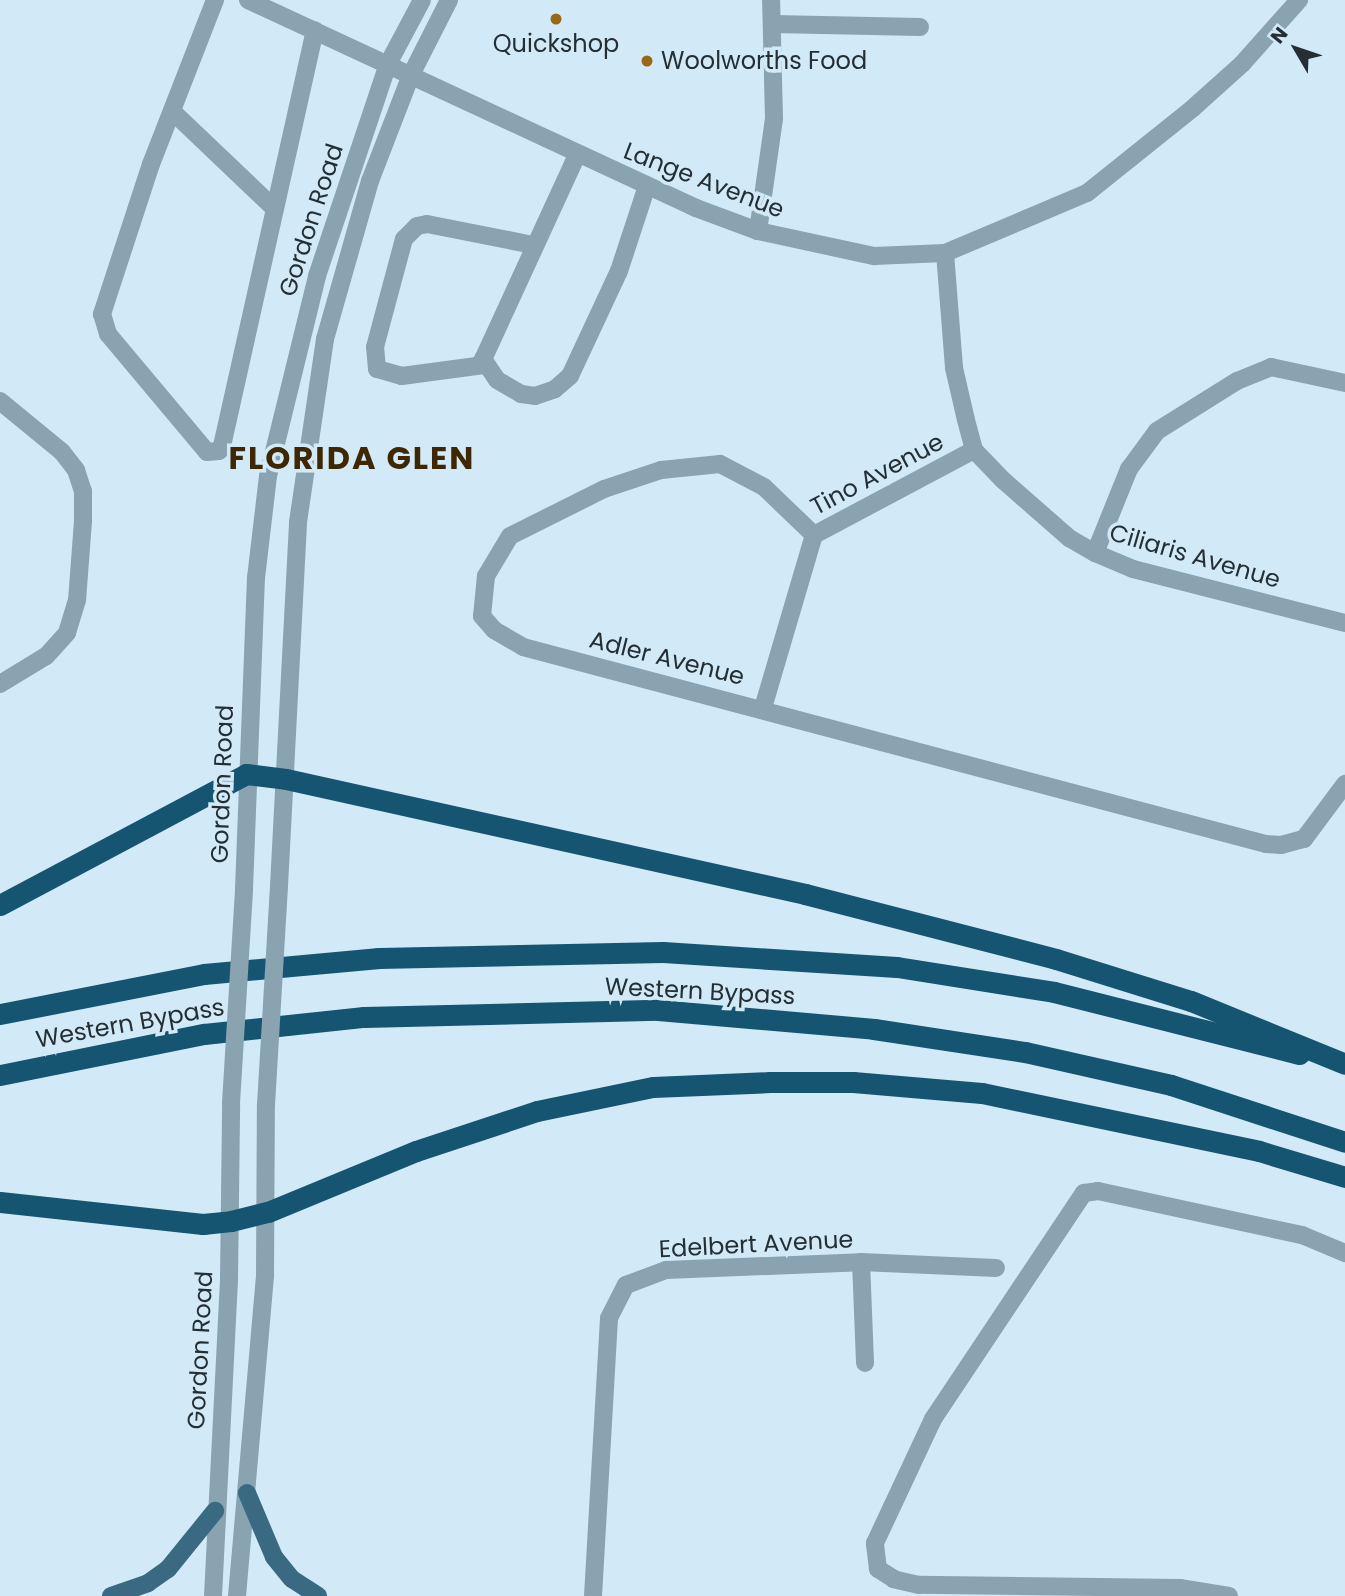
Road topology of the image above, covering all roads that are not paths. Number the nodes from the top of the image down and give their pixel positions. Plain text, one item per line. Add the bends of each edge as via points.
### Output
1 (215, 0) edge
2 (248, 0) edge
3 (422, 0) edge
4 (449, 0) edge
5 (771, 0) edge
6 (1299, 0) edge
7 (773, 24) junction
8 (920, 27) dead end
9 (315, 30) junction
10 (388, 64) junction
11 (411, 75) junction
12 (172, 111) junction
13 (577, 155) junction
14 (647, 186) junction
15 (274, 208) junction
16 (758, 231) junction
17 (533, 245) junction
18 (945, 253) junction
19 (484, 365) junction
20 (1345, 383) edge
21 (0, 401) edge
22 (974, 450) junction
23 (814, 535) junction
24 (1095, 553) junction
25 (1345, 623) edge
26 (0, 684) edge
27 (763, 708) junction
28 (246, 774) junction
29 (286, 779) junction
30 (1345, 784) edge
31 (0, 905) edge
32 (0, 1014) edge
33 (1345, 1065) edge
34 (0, 1075) edge
35 (1345, 1142) edge
36 (1345, 1177) edge
37 (0, 1202) edge
38 (268, 1212) junction
39 (231, 1221) junction
40 (1345, 1253) edge
41 (861, 1262) junction
42 (996, 1268) dead end
43 (865, 1363) dead end
44 (247, 1493) junction
45 (215, 1511) junction
46 (111, 1596) edge
47 (213, 1596) edge
48 (237, 1596) edge
49 (318, 1596) edge
50 (593, 1596) edge
51 (1229, 1596) edge

1 - 12 street
2 - 9 street, Lange Avenue
3 - 10 street, Gordon Road
4 - 11 street, Gordon Road
5 - 7 street
6 - 18 street, Lange Avenue via 1242,64 1087,193
7 - 8 street
7 - 16 street via 774,119
9 - 10 street, Lange Avenue
9 - 15 street
10 - 11 street, Lange Avenue
10 - 28 street, Gordon Road via 304,322 268,476 256,578
11 - 13 street, Lange Avenue
11 - 29 street, Gordon Road via 369,181 325,339 298,522
12 - 15 street
12 - 15 street via 102,314 108,334 207,452 219,452 222,446
13 - 14 street, Lange Avenue
13 - 17 street
14 - 16 street, Lange Avenue
14 - 19 street via 600,316 563,384 535,396 521,394 497,380
16 - 18 street, Lange Avenue via 874,256
17 - 19 street via 488,344
17 - 19 street via 427,224 417,226 404,239 375,346 377,369 402,376
18 - 22 street via 954,368
20 - 24 street via 1271,367 1237,381 1157,431 1129,469
21 - 26 street via 69,461 83,491 77,600 67,633 46,656
22 - 23 street, Tino Avenue
22 - 24 street, Ciliaris Avenue via 1038,512
23 - 27 street, Tino Avenue
23 - 27 street, Adler Avenue via 748,476 720,464 695,464 604,489 528,524 510,536 486,576 482,616 494,631 523,647
24 - 25 street, Ciliaris Avenue via 1133,569
27 - 30 street, Adler Avenue via 1266,844 1304,839
28 - 29 highway
28 - 31 highway
28 - 39 street, Gordon Road, bridge via 231,1103
29 - 33 highway via 805,894 1056,958 1191,1001
29 - 38 street, Gordon Road, bridge via 266,1105
32 - 33 highway, Western Bypass via 204,974 339,961 663,952 897,967 1054,992
34 - 35 highway, Western Bypass via 205,1034 363,1017 658,1010 874,1029 1025,1052 1171,1085
36 - 38 highway via 1259,1152 982,1093 853,1082 770,1082 653,1087 537,1111 416,1151
37 - 39 highway via 203,1224
38 - 39 highway
38 - 44 street, Gordon Road
39 - 45 street, Gordon Road
40 - 51 street via 1302,1235 1098,1191 1084,1193 933,1419 875,1543 878,1569 919,1585 1180,1588
41 - 42 street, Edelbert Avenue
41 - 43 street
41 - 50 street, Edelbert Avenue via 666,1270 626,1285 609,1318
44 - 48 street, Gordon Road
44 - 49 main road via 274,1557 292,1579
45 - 46 main road via 168,1569 148,1583
45 - 47 street, Gordon Road

